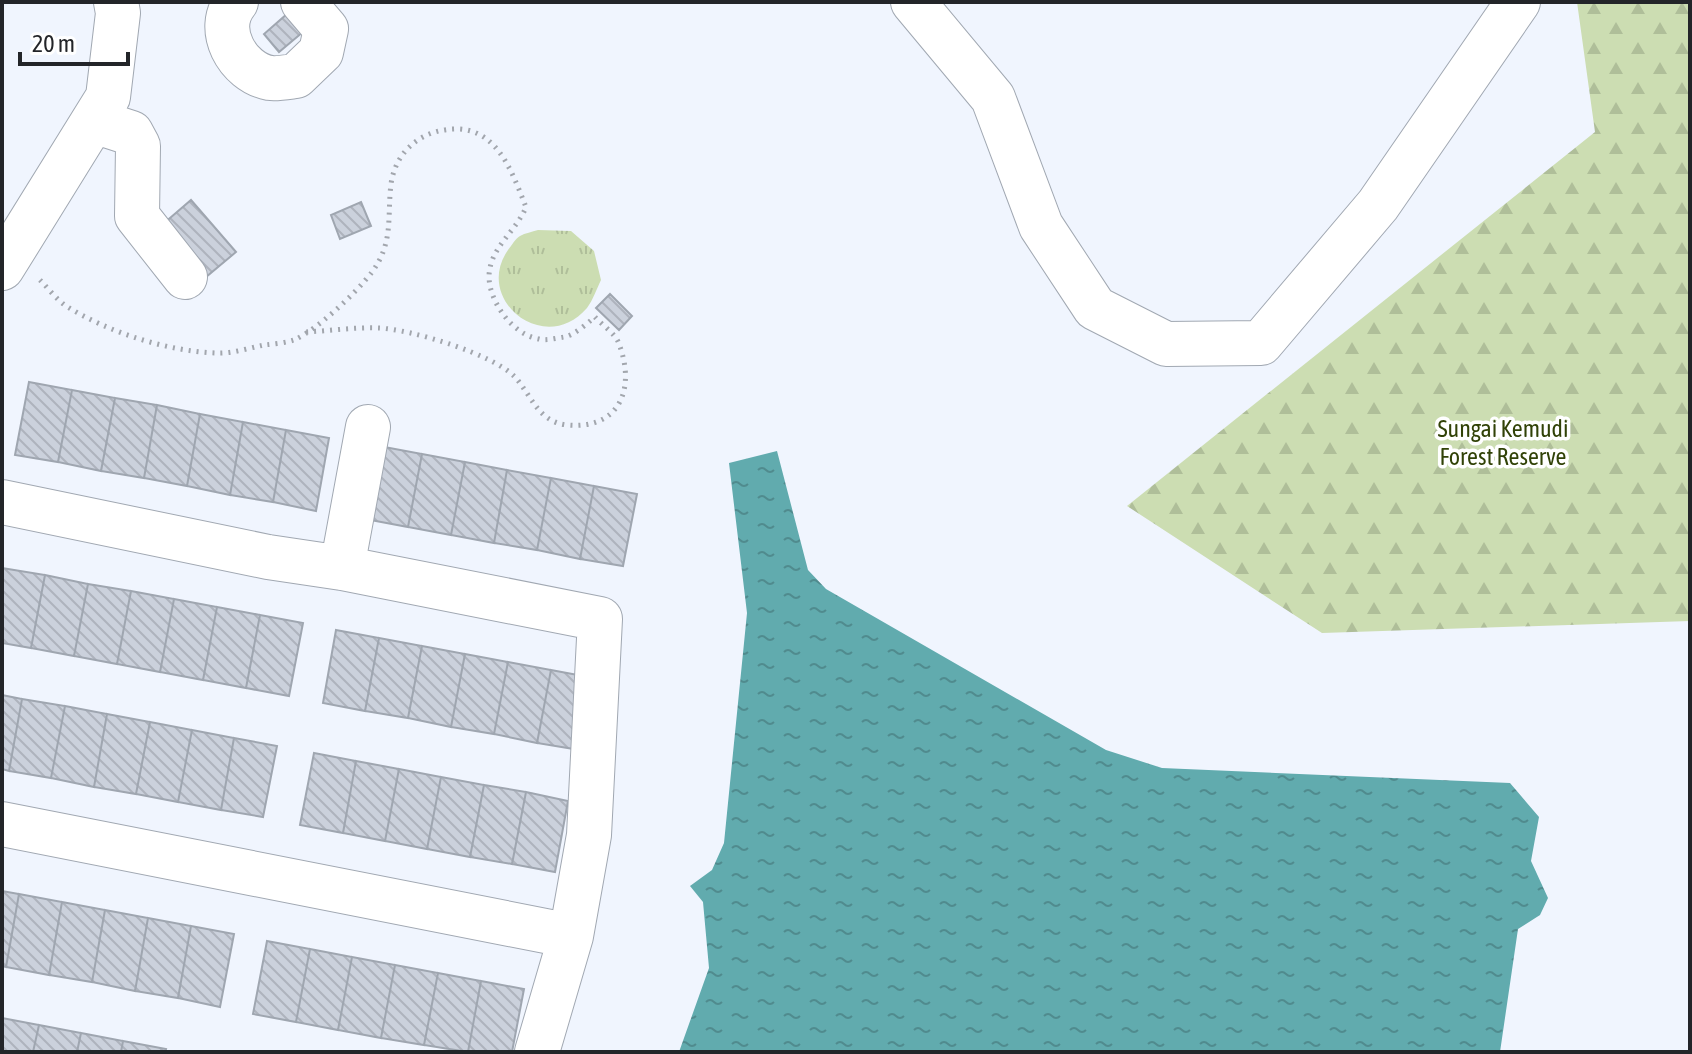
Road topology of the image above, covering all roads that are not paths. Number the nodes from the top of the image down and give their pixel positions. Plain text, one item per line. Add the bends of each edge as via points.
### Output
1 (116, 2) edge
2 (236, 2) edge
3 (303, 2) edge
4 (913, 2) edge
5 (1518, 2) edge
6 (94, 121) junction
7 (16, 230) edge
8 (185, 277) dead end
9 (368, 427) dead end
10 (2, 502) edge
11 (342, 568) junction
12 (2, 824) edge
13 (571, 936) junction
14 (537, 1052) edge

1 - 6 street via 108,97
2 - 3 street via 226,30 232,49 246,66 269,78 296,76 321,52 326,29
4 - 5 street via 993,98 1041,226 1095,308 1166,344 1261,343 1378,205
6 - 7 street
6 - 8 street via 131,133 138,146 137,216
9 - 11 street
10 - 11 street
11 - 13 street via 600,619 589,835
12 - 13 street
13 - 14 street

